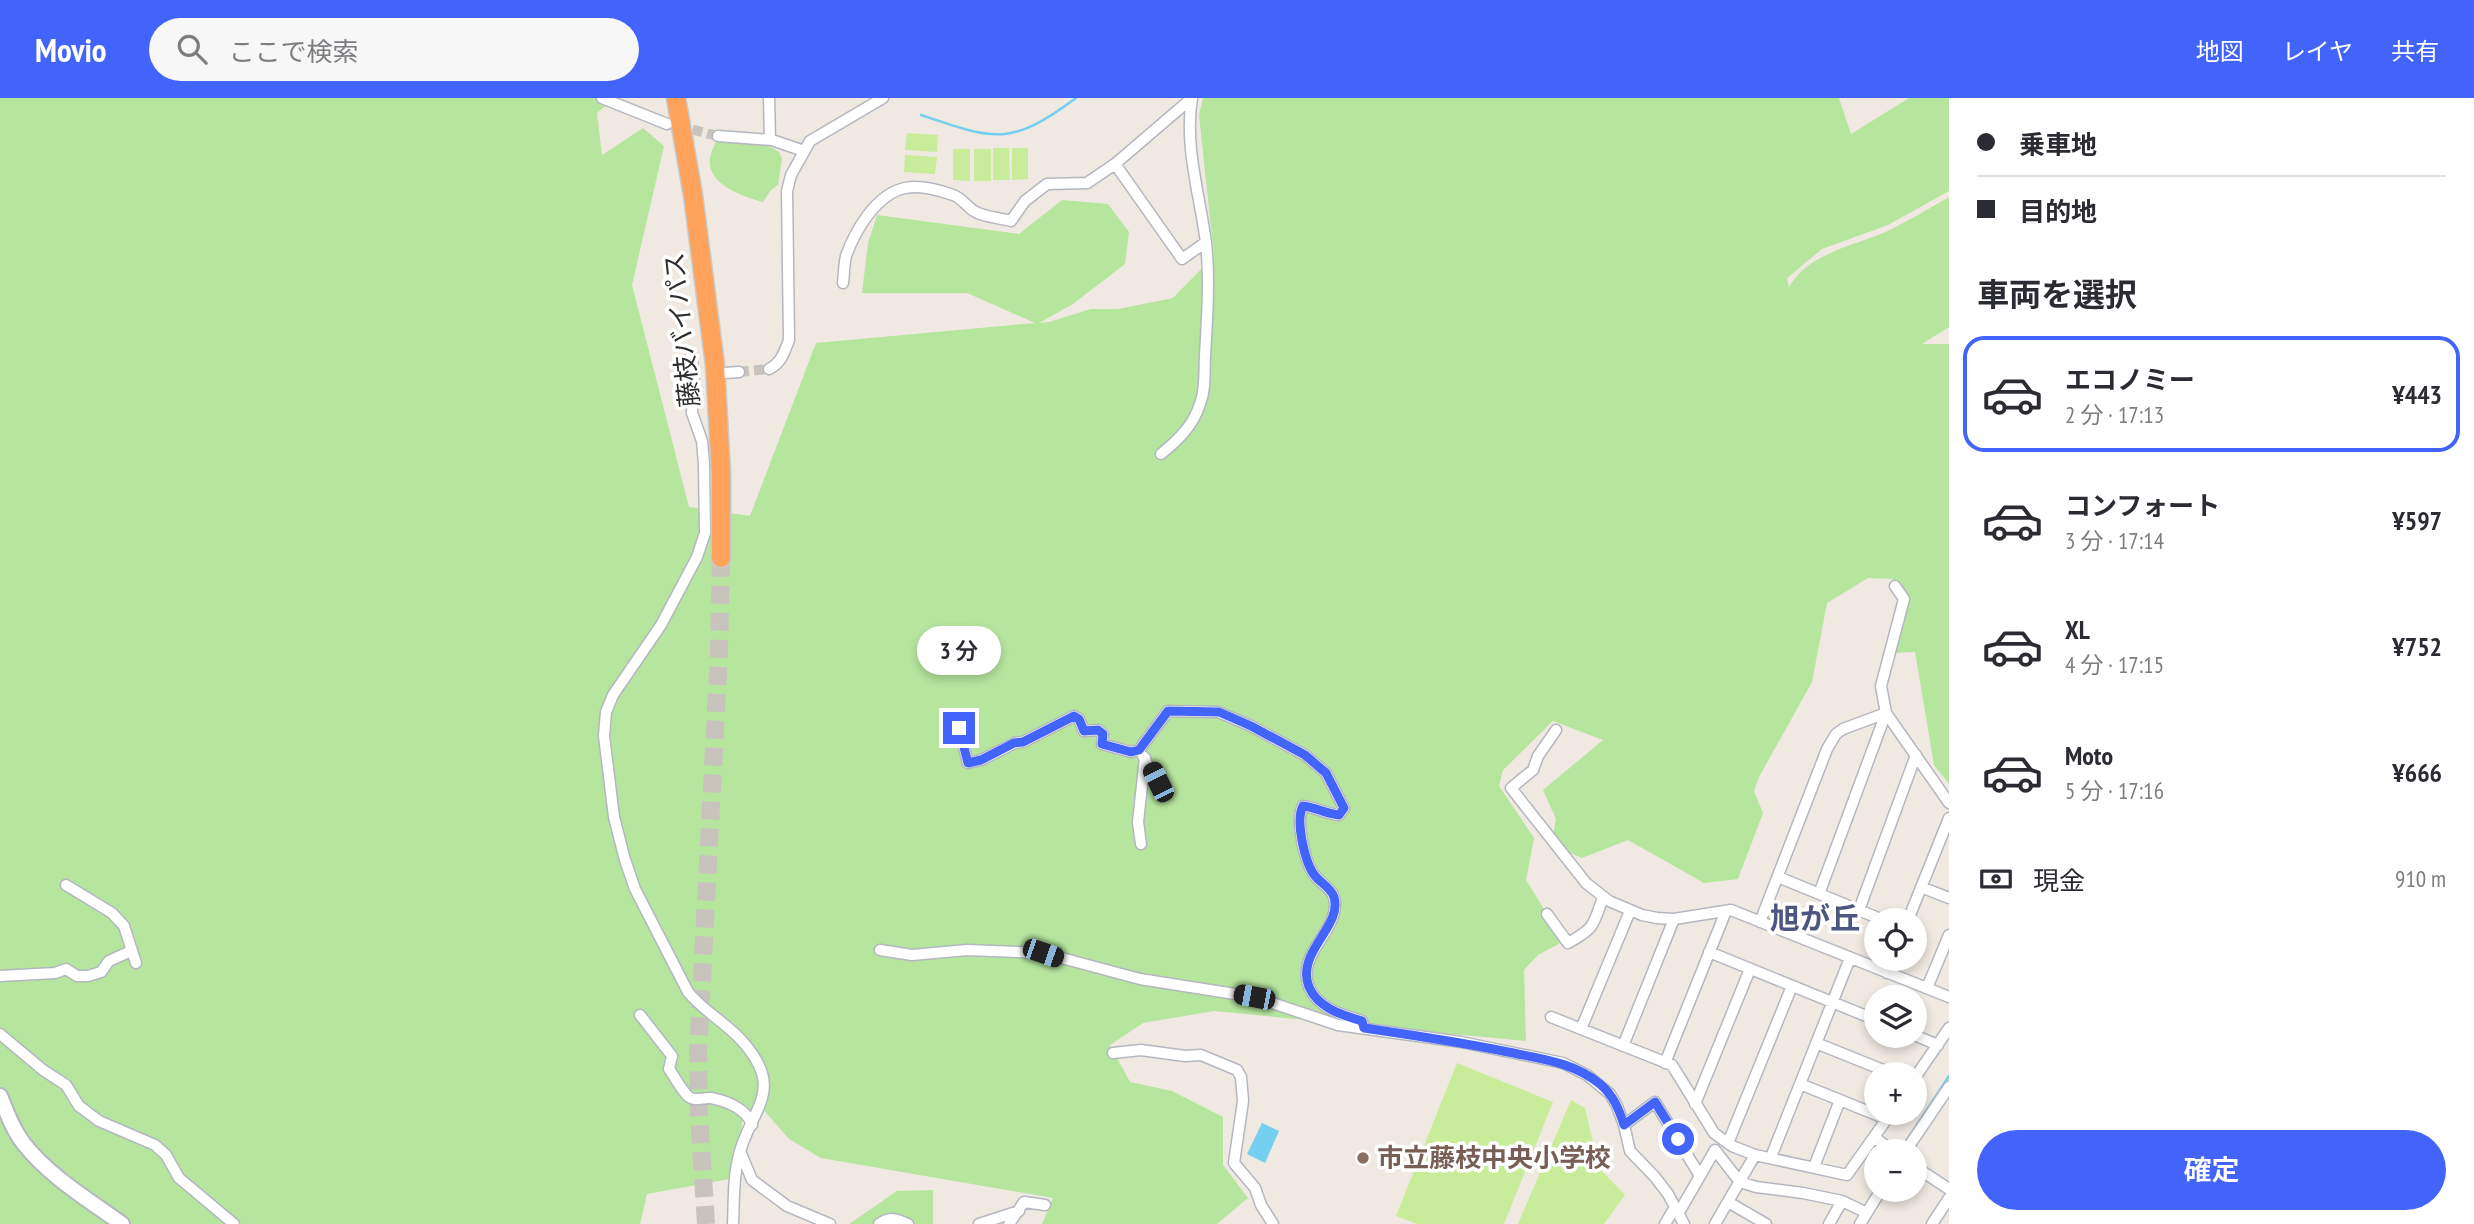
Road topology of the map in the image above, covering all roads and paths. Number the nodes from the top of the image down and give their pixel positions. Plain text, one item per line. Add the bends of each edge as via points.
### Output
1 (602, 98) edge
2 (676, 98) edge
3 (769, 98) edge
4 (883, 98) edge
5 (1192, 98) edge
6 (667, 124) tunnel mouth
7 (718, 136) tunnel mouth
8 (770, 140) junction
9 (804, 151) junction
10 (1115, 164) junction
11 (1206, 242) junction
12 (843, 283) dead end
13 (691, 354) dead end
14 (769, 369) dead end
15 (739, 372) tunnel mouth
16 (724, 373) dead end
17 (1161, 454) dead end
18 (721, 558) tunnel mouth
19 (1895, 586) dead end
20 (1886, 713) junction
21 (972, 727) dead end
22 (1556, 730) dead end
23 (1142, 754) junction
24 (1916, 755) junction
25 (1162, 791) dead end
26 (1949, 803) edge
27 (1949, 818) edge
28 (1141, 844) dead end
29 (1779, 877) junction
30 (66, 885) dead end
31 (1921, 887) junction
32 (1819, 894) junction
33 (1603, 897) junction
34 (1949, 898) edge
35 (1913, 908) edge
36 (1630, 911) junction
37 (1726, 911) junction
38 (1859, 911) junction
39 (1864, 913) edge
40 (1548, 914) dead end
41 (1674, 919) junction
42 (1760, 922) junction
43 (1949, 935) edge
44 (880, 950) dead end
45 (131, 951) junction
46 (1709, 952) junction
47 (1850, 958) junction
48 (136, 963) dead end
49 (1750, 969) junction
50 (1887, 973) joint
51 (0, 976) edge
52 (1917, 985) edge
53 (1792, 986) junction
54 (1927, 989) joint
55 (1949, 997) edge
56 (1832, 1002) junction
57 (640, 1015) dead end
58 (1864, 1015) edge
59 (1551, 1017) dead end
60 (1364, 1028) junction
61 (1949, 1028) edge
62 (1581, 1029) junction
63 (0, 1034) edge
64 (1927, 1040) edge
65 (1816, 1043) junction
66 (1938, 1045) junction
67 (1623, 1046) junction
68 (1114, 1054) dead end
69 (1864, 1062) edge
70 (1926, 1062) edge
71 (1665, 1063) junction
72 (1800, 1084) junction
73 (1949, 1087) edge
74 (0, 1096) edge
75 (1840, 1100) junction
76 (1695, 1104) junction
77 (1864, 1108) edge
78 (752, 1125) junction
79 (1624, 1125) junction
80 (1883, 1125) edge
81 (1874, 1137) junction
82 (1877, 1139) edge
83 (1914, 1139) edge
84 (1728, 1143) junction
85 (740, 1151) junction
86 (1755, 1155) junction
87 (1770, 1157) junction
88 (1814, 1167) junction
89 (1927, 1175) edge
90 (1700, 1176) junction
91 (1740, 1182) junction
92 (1949, 1189) edge
93 (1949, 1198) edge
94 (1842, 1201) junction
95 (1728, 1202) junction
96 (1874, 1202) edge
97 (1045, 1205) dead end
98 (1677, 1210) junction
99 (1019, 1211) junction
100 (1867, 1213) junction
101 (122, 1224) edge
102 (233, 1224) edge
103 (733, 1224) edge
104 (830, 1224) edge
105 (879, 1224) edge
106 (908, 1224) edge
107 (979, 1224) edge
108 (1009, 1224) edge
109 (1273, 1224) edge
110 (1665, 1224) edge
111 (1684, 1224) edge
112 (1715, 1224) edge
113 (1766, 1224) edge
114 (1829, 1224) edge
115 (1860, 1224) edge
116 (1932, 1224) edge

1 - 6 street
2 - 18 highway, 藤枝バイパス via 715,365
3 - 8 street
4 - 9 street via 810,141
5 - 10 street
5 - 11 street via 1191,162
7 - 8 street
8 - 9 street
9 - 14 street via 787,191 789,340 782,358
10 - 11 street via 1182,259
10 - 12 street via 1087,183 1047,184 1025,201 1011,221 973,211 955,195 919,187 891,193 859,230 846,258
11 - 17 street via 1209,284 1200,404 1184,436
13 - 78 street via 698,375 692,413 702,441 705,533 661,625 613,695 604,736 614,817 635,889 688,992 744,1043 764,1077 764,1098
15 - 16 street
19 - 20 street via 1904,599 1881,686
20 - 24 street
20 - 29 street via 1836,734
20 - 32 street
21 - 23 street via 959,728 968,763 1074,716 1084,731 1103,734 1102,744
22 - 33 street via 1533,770 1511,788 1586,883
23 - 25 street
23 - 28 street
23 - 60 street via 1168,711 1219,712 1305,755 1326,773 1344,808 1342,814 1307,806 1300,811 1309,864 1335,898 1332,920 1312,953 1307,974 1316,998 1326,1007 1362,1021
24 - 26 street
24 - 38 street
27 - 31 street
29 - 32 street
29 - 42 street
30 - 45 street via 112,913 124,926
31 - 34 street
31 - 35 street
32 - 38 street
33 - 36 street
33 - 40 street via 1593,926 1568,943
36 - 41 street
36 - 62 street
37 - 41 street
37 - 42 street
37 - 46 street
38 - 39 street
41 - 67 street
42 - 47 street
43 - 54 street
44 - 60 street via 1043,953 1140,979 1254,997 1324,1021
45 - 48 street
45 - 51 street via 88,976 66,969
46 - 49 street
46 - 71 street
47 - 50 street
47 - 56 street
49 - 53 street
49 - 76 street
50 - 52 street
53 - 56 street
53 - 84 street
54 - 55 street
56 - 58 street
56 - 65 street
57 - 78 street via 672,1056 669,1069 688,1096 738,1108
59 - 62 street
60 - 79 street via 1563,1063 1601,1085 1617,1105
61 - 66 street
62 - 67 street
63 - 102 street via 66,1084 79,1106 99,1121 155,1145 180,1178
64 - 66 street
65 - 69 street
65 - 72 street
66 - 70 street
67 - 71 street
68 - 109 street via 1141,1050 1201,1055 1237,1070 1243,1101 1234,1163 1255,1188
71 - 76 street via 1672,1065
72 - 75 street
72 - 87 street
73 - 83 street
74 - 101 street via 10,1122 40,1161
75 - 77 street
75 - 88 street
76 - 84 street via 1714,1133
78 - 85 street
79 - 90 street via 1655,1102
79 - 98 street via 1633,1157 1655,1177
80 - 81 street
81 - 82 street
81 - 88 street via 1847,1175
84 - 86 street
85 - 103 street
85 - 104 street via 752,1180 787,1206
86 - 87 street
86 - 91 street
87 - 88 street
89 - 92 street
90 - 91 street via 1715,1150
90 - 98 street
91 - 94 street
91 - 95 street
93 - 116 street
94 - 100 street
94 - 114 street
95 - 112 street
95 - 113 street
96 - 100 street
97 - 99 street via 1024,1202
98 - 110 street
98 - 111 street
99 - 107 street
99 - 108 street
100 - 115 street
105 - 106 street via 895,1218

